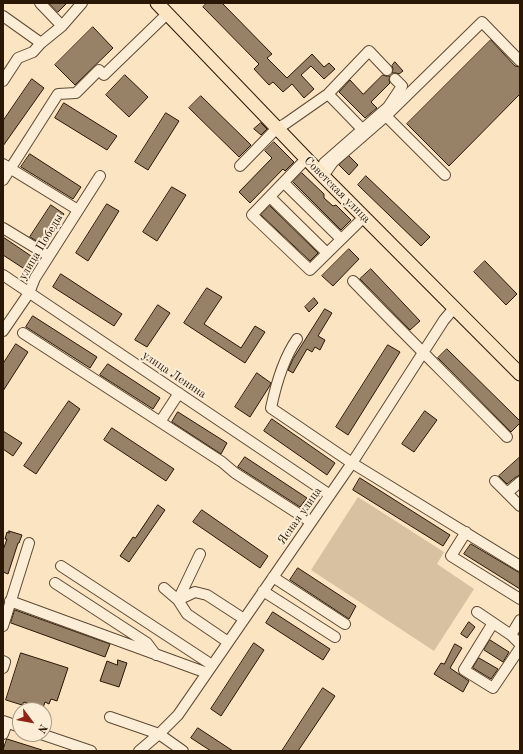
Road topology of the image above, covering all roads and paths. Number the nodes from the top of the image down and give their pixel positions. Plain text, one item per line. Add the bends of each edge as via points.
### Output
1 (40, 3) edge
2 (82, 3) edge
3 (157, 3) edge
4 (167, 14) junction
5 (3, 16) edge
6 (62, 26) junction
7 (41, 43) junction
8 (520, 60) edge
9 (387, 70) dead end
10 (395, 79) dead end
11 (3, 81) edge
12 (328, 94) junction
13 (386, 116) junction
14 (277, 128) junction
15 (362, 129) junction
16 (306, 159) junction
17 (6, 166) edge
18 (240, 166) dead end
19 (445, 175) dead end
20 (100, 176) dead end
21 (323, 176) junction
22 (3, 180) edge
23 (284, 183) junction
24 (270, 197) junction
25 (78, 210) junction
26 (364, 217) junction
27 (3, 228) edge
28 (341, 239) junction
29 (327, 253) junction
30 (48, 256) junction
31 (3, 275) edge
32 (353, 281) dead end
33 (29, 293) junction
34 (454, 307) junction
35 (3, 331) edge
36 (23, 333) dead end
37 (297, 339) dead end
38 (423, 354) junction
39 (520, 374) edge
40 (179, 393) junction
41 (160, 422) junction
42 (507, 437) dead end
43 (352, 463) junction
44 (495, 481) dead end
45 (520, 482) edge
46 (507, 493) junction
47 (330, 495) junction
48 (520, 506) edge
49 (311, 522) junction
50 (466, 532) junction
51 (29, 543) dead end
52 (200, 554) dead end
53 (61, 566) dead end
54 (520, 566) edge
55 (273, 577) junction
56 (55, 583) dead end
57 (164, 588) dead end
58 (263, 591) junction
59 (520, 599) edge
60 (178, 600) junction
61 (10, 601) junction
62 (477, 612) dead end
63 (244, 619) junction
64 (520, 620) edge
65 (493, 623) junction
66 (345, 624) dead end
67 (3, 626) edge
68 (511, 635) junction
69 (335, 637) dead end
70 (228, 642) junction
71 (520, 644) edge
72 (520, 648) edge
73 (156, 655) junction
74 (3, 662) edge
75 (3, 668) edge
76 (210, 669) junction
77 (110, 717) dead end
78 (5, 722) edge
79 (3, 734) edge
80 (159, 734) junction
81 (52, 738) edge
82 (85, 750) edge
83 (139, 751) edge
84 (183, 751) edge

1 - 6 street
2 - 6 street
3 - 4 main road, Советская улица
4 - 14 main road, Советская улица
4 - 17 street via 104,75 98,70 76,93 58,94
5 - 7 street
6 - 7 street
7 - 11 street via 33,52 18,58
8 - 13 street via 482,22
9 - 12 street via 369,51
10 - 15 street via 402,86 388,107
12 - 14 street
12 - 15 street
13 - 19 street
13 - 21 street via 333,162
14 - 16 main road, Советская улица
14 - 18 street
15 - 21 street via 324,163
16 - 21 main road, Советская улица
16 - 23 street
17 - 22 street
17 - 25 street
20 - 25 street, улица Победы
21 - 26 main road, Советская улица
23 - 24 street
23 - 28 street
24 - 29 street
24 - 29 street via 252,215 310,270
25 - 30 street, улица Победы
26 - 28 street
26 - 34 main road, Советская улица
27 - 30 street
28 - 29 street
30 - 33 street, улица Победы
31 - 33 street, улица Ленина
32 - 38 street
33 - 35 street, улица Победы
33 - 40 street, улица Ленина
34 - 38 street, Ясная улица
34 - 39 main road, Советская улица
36 - 41 street
37 - 43 street via 276,386 271,408
38 - 42 street
38 - 43 street, Ясная улица
40 - 41 street
40 - 47 street, улица Ленина
41 - 49 street
43 - 47 street, Ясная улица
43 - 50 street
44 - 46 street
45 - 46 street
46 - 48 street
47 - 49 street, Ясная улица
49 - 55 street, Ясная улица
50 - 54 street
50 - 59 street via 451,556
51 - 61 street
52 - 60 street
53 - 76 street
55 - 58 street, Ясная улица
55 - 66 street
56 - 73 street via 147,643
57 - 60 street
58 - 63 street, Ясная улица
58 - 69 street
60 - 63 street via 196,592 207,595
60 - 70 street via 187,614
61 - 67 street
61 - 73 street
62 - 65 street
63 - 70 street, Ясная улица
64 - 68 street
65 - 68 street
65 - 72 street via 464,670 493,688
68 - 71 street
70 - 76 street, Ясная улица
73 - 76 street
74 - 75 street
76 - 80 street, Ясная улица via 178,715
77 - 80 street
78 - 79 street
80 - 83 street, Ясная улица
80 - 84 street
81 - 82 street

